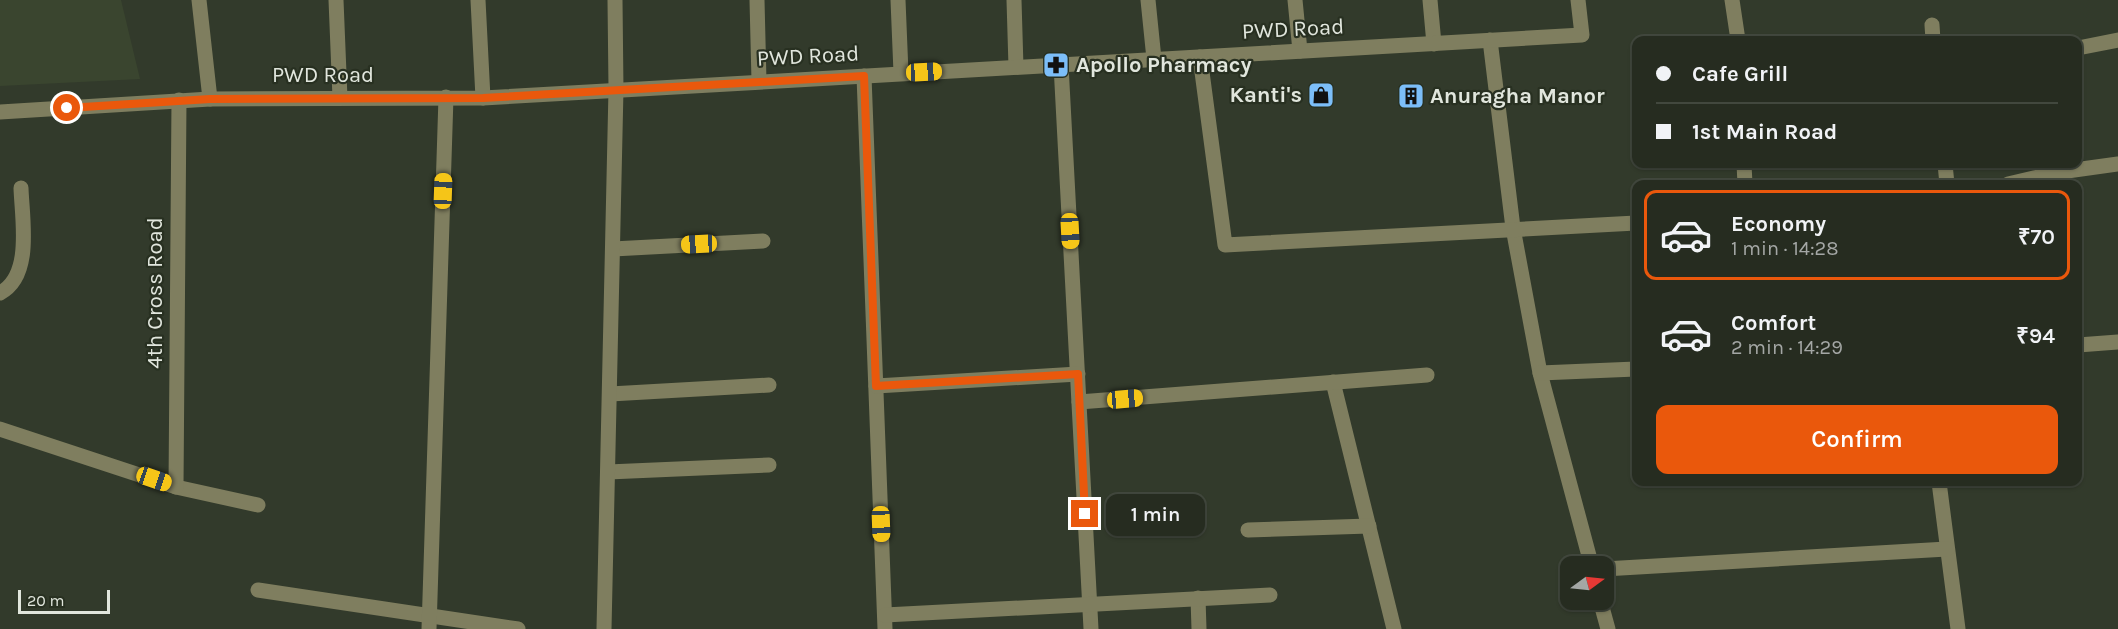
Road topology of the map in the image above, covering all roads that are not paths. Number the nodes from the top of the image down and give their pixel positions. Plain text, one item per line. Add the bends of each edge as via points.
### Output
1 (199, 0) edge
2 (336, 0) edge
3 (478, 0) edge
4 (615, 0) edge
5 (757, 0) edge
6 (898, 0) edge
7 (1014, 0) edge
8 (1148, 0) edge
9 (1295, 0) edge
10 (1430, 0) edge
11 (1578, 0) edge
12 (1732, 0) edge
13 (1737, 36) edge
14 (1490, 40) junction
15 (2118, 40) edge
16 (1434, 44) junction
17 (2082, 47) edge
18 (1300, 51) junction
19 (1200, 57) junction
20 (1154, 59) junction
21 (1061, 64) junction
22 (1016, 67) junction
23 (901, 74) junction
24 (864, 76) junction
25 (759, 81) junction
26 (616, 89) junction
27 (446, 97) junction
28 (340, 98) junction
29 (483, 98) junction
30 (210, 99) junction
31 (179, 100) junction
32 (0, 112) edge
33 (2118, 164) edge
34 (2025, 180) edge
35 (21, 188) dead end
36 (1632, 223) edge
37 (1513, 228) junction
38 (763, 241) dead end
39 (613, 249) junction
40 (0, 293) edge
41 (2118, 342) edge
42 (2082, 345) edge
43 (1632, 369) edge
44 (1078, 374) junction
45 (1540, 374) junction
46 (1427, 375) dead end
47 (1333, 382) junction
48 (769, 385) dead end
49 (876, 386) junction
50 (610, 394) junction
51 (1079, 402) junction
52 (0, 429) edge
53 (769, 465) dead end
54 (608, 472) junction
55 (1939, 486) edge
56 (176, 487) junction
57 (258, 505) dead end
58 (1369, 526) junction
59 (1248, 530) dead end
60 (1947, 549) junction
61 (1589, 556) edge
62 (1614, 567) edge
63 (258, 590) dead end
64 (1270, 595) dead end
65 (1198, 598) junction
66 (1090, 603) junction
67 (1603, 610) edge
68 (429, 622) edge
69 (885, 622) edge
70 (518, 629) edge
71 (604, 629) edge
72 (1091, 629) edge
73 (1199, 629) edge
74 (1394, 629) edge
75 (1608, 629) edge
76 (1958, 629) edge

1 - 30 street
2 - 28 street
3 - 29 street
4 - 26 street
5 - 25 street
6 - 23 street
7 - 22 street
8 - 20 street
9 - 18 street
10 - 16 street
11 - 14 street, PWD Road via 1582,35
12 - 13 street
14 - 16 street, PWD Road
14 - 37 street
15 - 17 street
16 - 18 street, PWD Road
18 - 19 street, PWD Road
19 - 20 street, PWD Road
19 - 37 street via 1225,245
20 - 21 street, PWD Road
21 - 22 street, PWD Road
21 - 44 street
22 - 23 street, PWD Road
23 - 24 street, PWD Road
24 - 25 street, PWD Road
24 - 49 street
25 - 26 street, PWD Road
26 - 29 street, PWD Road
26 - 39 street
27 - 28 street, PWD Road
27 - 29 street, PWD Road
27 - 68 street
28 - 30 street, PWD Road
30 - 31 street, PWD Road
31 - 32 street, PWD Road
31 - 56 street, 4th Cross Road
33 - 34 street
35 - 40 street via 23,261 9,288
36 - 37 street
37 - 45 street
38 - 39 street
39 - 50 street
41 - 42 street
43 - 45 street
44 - 49 street
44 - 51 street
45 - 61 street
46 - 47 street
47 - 51 street
47 - 58 street
48 - 50 street
49 - 69 street
50 - 54 street
51 - 66 street
52 - 56 street
53 - 54 street
54 - 71 street
55 - 60 street
56 - 57 street
58 - 59 street
58 - 74 street
60 - 62 street
60 - 76 street
63 - 68 street
64 - 65 street
65 - 66 street
65 - 73 street
66 - 69 street
66 - 72 street
67 - 75 street
68 - 70 street

